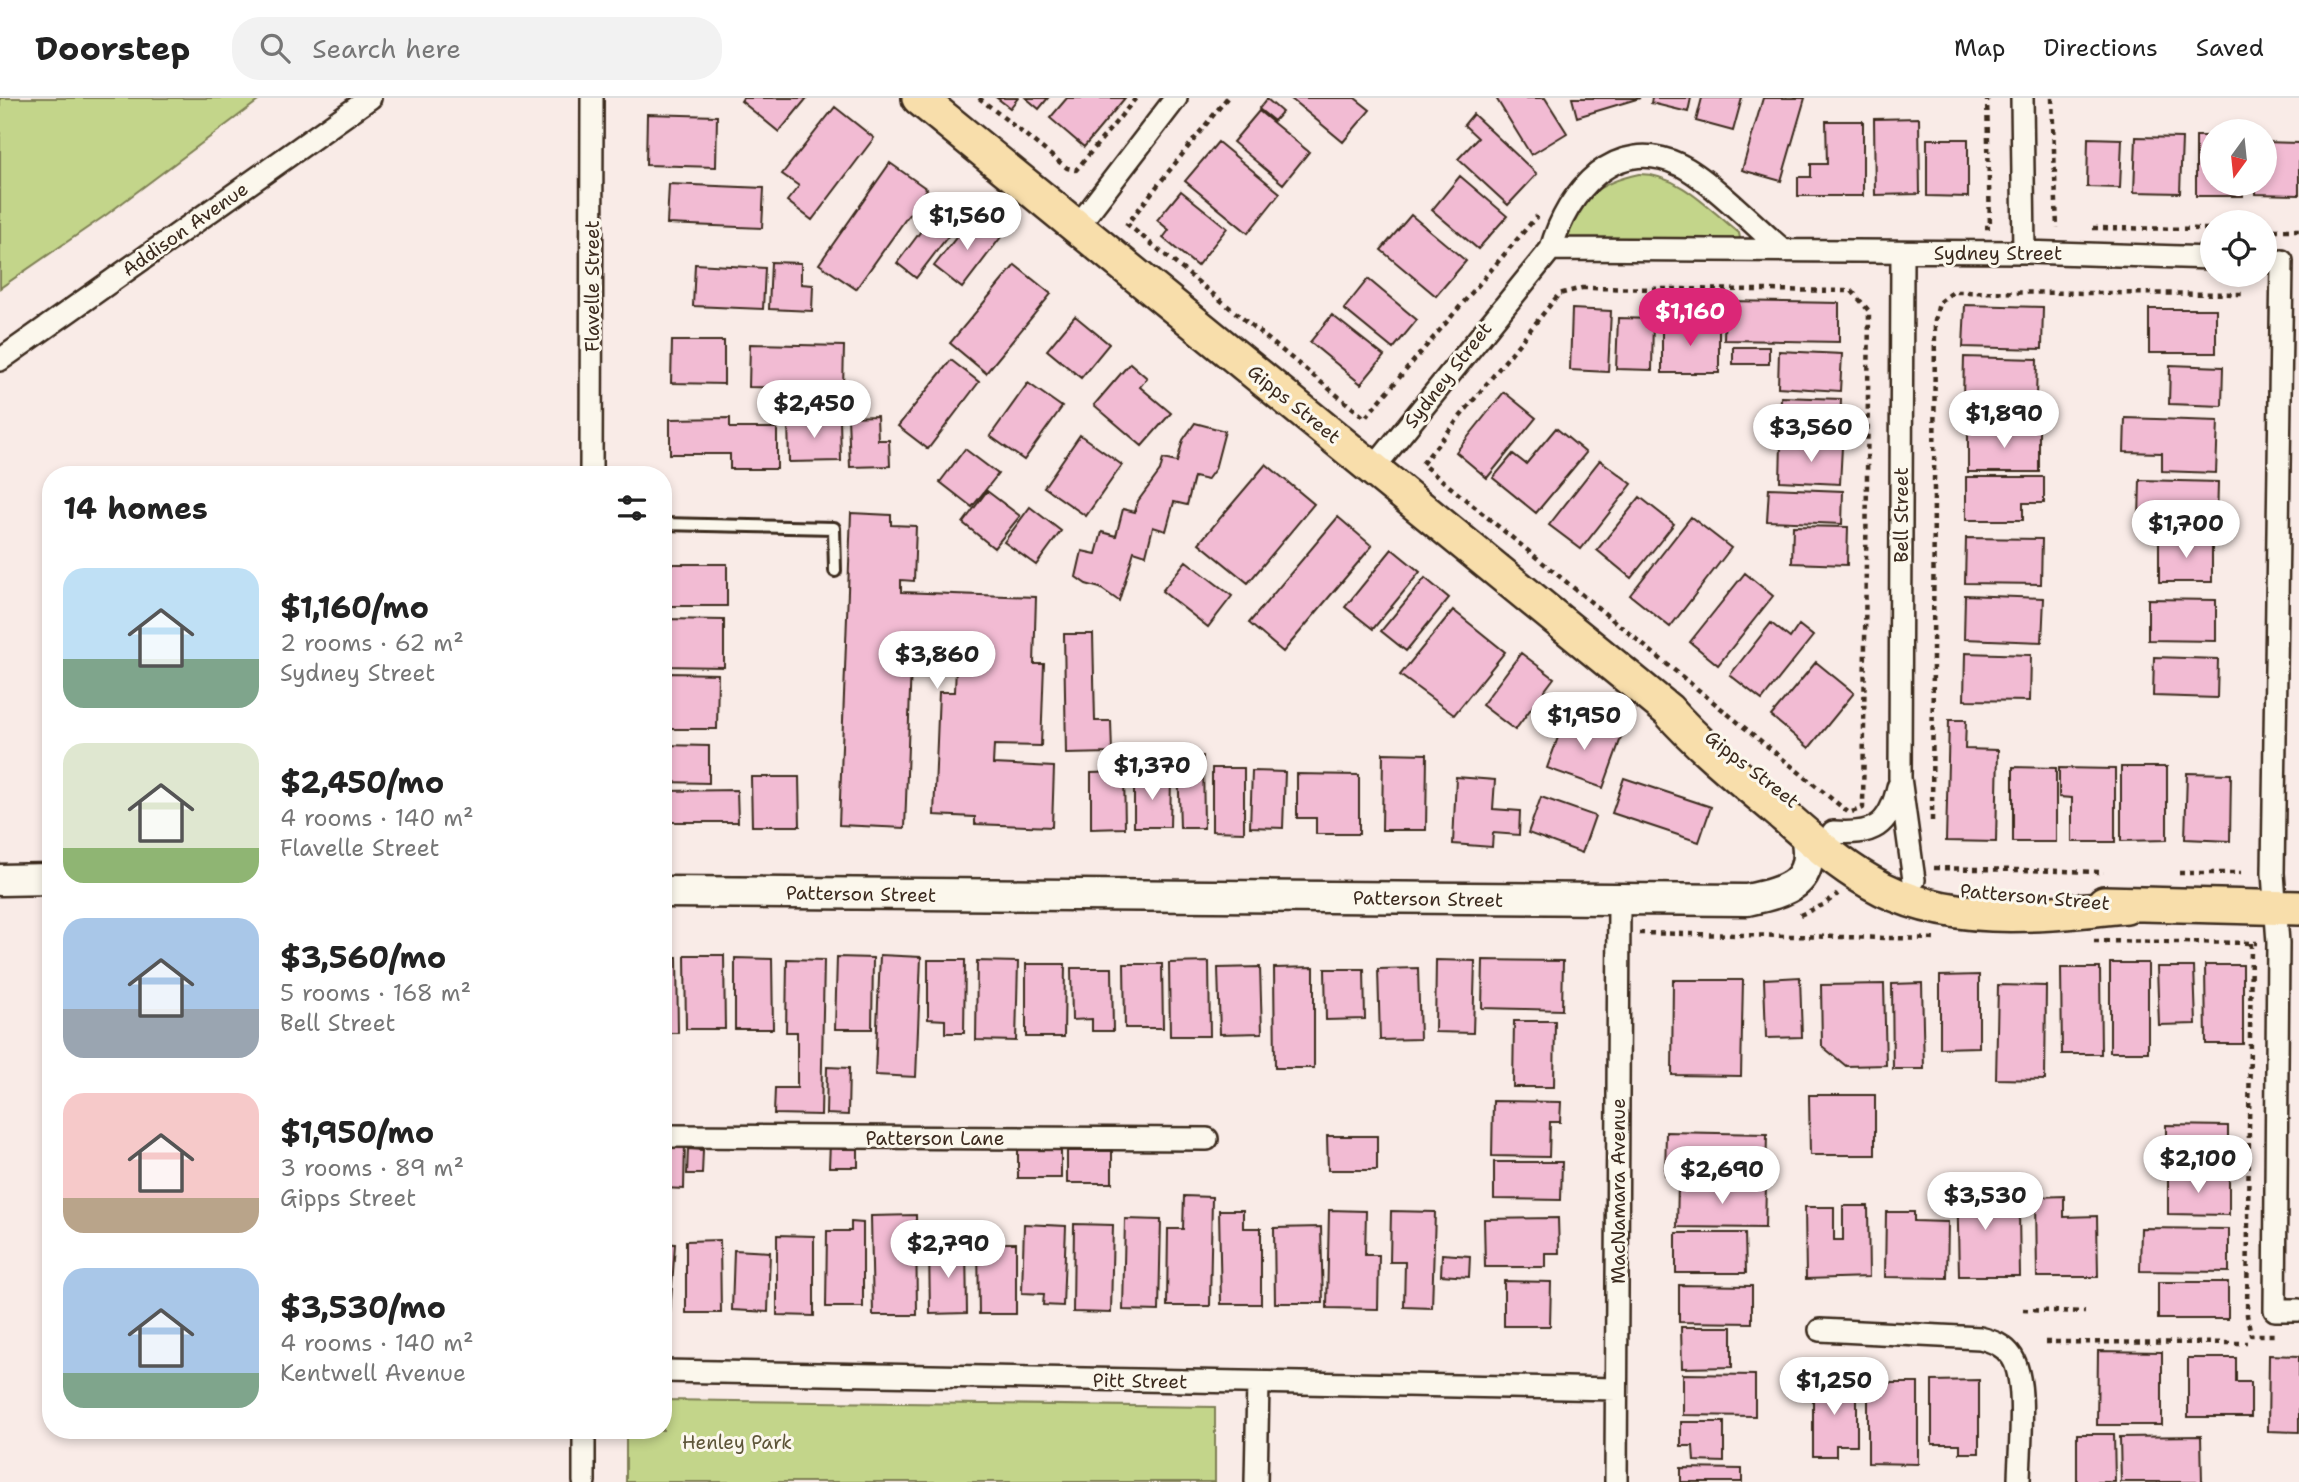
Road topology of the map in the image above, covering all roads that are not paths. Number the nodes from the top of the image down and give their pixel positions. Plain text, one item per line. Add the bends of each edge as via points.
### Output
1 (370, 98) edge
2 (592, 98) edge
3 (919, 98) edge
4 (1176, 98) edge
5 (2022, 98) edge
6 (1077, 227) junction
7 (1551, 249) junction
8 (1784, 251) junction
9 (2024, 252) junction
10 (1902, 253) junction
11 (2200, 258) edge
12 (2282, 261) edge
13 (0, 360) edge
14 (589, 466) edge
15 (1373, 469) junction
16 (672, 524) edge
17 (835, 571) dead end
18 (1900, 778) junction
19 (1829, 827) junction
20 (1923, 874) junction
21 (42, 879) edge
22 (0, 880) edge
23 (672, 892) edge
24 (1619, 901) junction
25 (2126, 906) junction
26 (2288, 908) edge
27 (672, 1136) edge
28 (1208, 1139) dead end
29 (2299, 1310) edge
30 (1820, 1330) dead end
31 (672, 1371) edge
32 (1258, 1383) junction
33 (1616, 1389) junction
34 (584, 1439) edge
35 (584, 1482) edge
36 (1256, 1482) edge
37 (1616, 1482) edge
38 (2019, 1482) edge

1 - 13 street, Addison Avenue
2 - 14 street, Flavelle Street
3 - 6 main road, Gipps Street
4 - 6 street
5 - 9 street
6 - 15 main road, Gipps Street
7 - 8 street, Sydney Street
7 - 8 street, Sydney Street via 1573,196 1597,174 1622,159 1655,157 1682,165
7 - 15 street, Sydney Street
8 - 10 street, Sydney Street
9 - 10 street, Sydney Street
9 - 11 street, Sydney Street
10 - 18 street, Bell Street
12 - 26 street via 2273,873
15 - 19 main road, Gipps Street via 1668,710 1703,730
16 - 17 lane via 834,528
18 - 19 street, Bell Street via 1894,806 1872,830 1856,834
18 - 20 street, Bell Street
19 - 20 main road, Patterson Street via 1883,867
19 - 24 street, Patterson Street via 1808,868 1788,889 1747,900
19 - 25 main road, Patterson Street via 1872,884 1925,904 1988,913 2046,914
20 - 25 main road, Patterson Street via 1981,895 2049,896
21 - 22 street
23 - 24 street, Patterson Street
24 - 33 street, MacNamara Avenue
25 - 26 main road, Patterson Street
26 - 29 street via 2276,1310
27 - 28 street, Patterson Lane
30 - 38 street via 1980,1338 1997,1343 2012,1357 2019,1378
31 - 32 street, Pitt Street
32 - 33 street, Pitt Street
32 - 36 street
33 - 37 street, MacNamara Avenue
34 - 35 street

